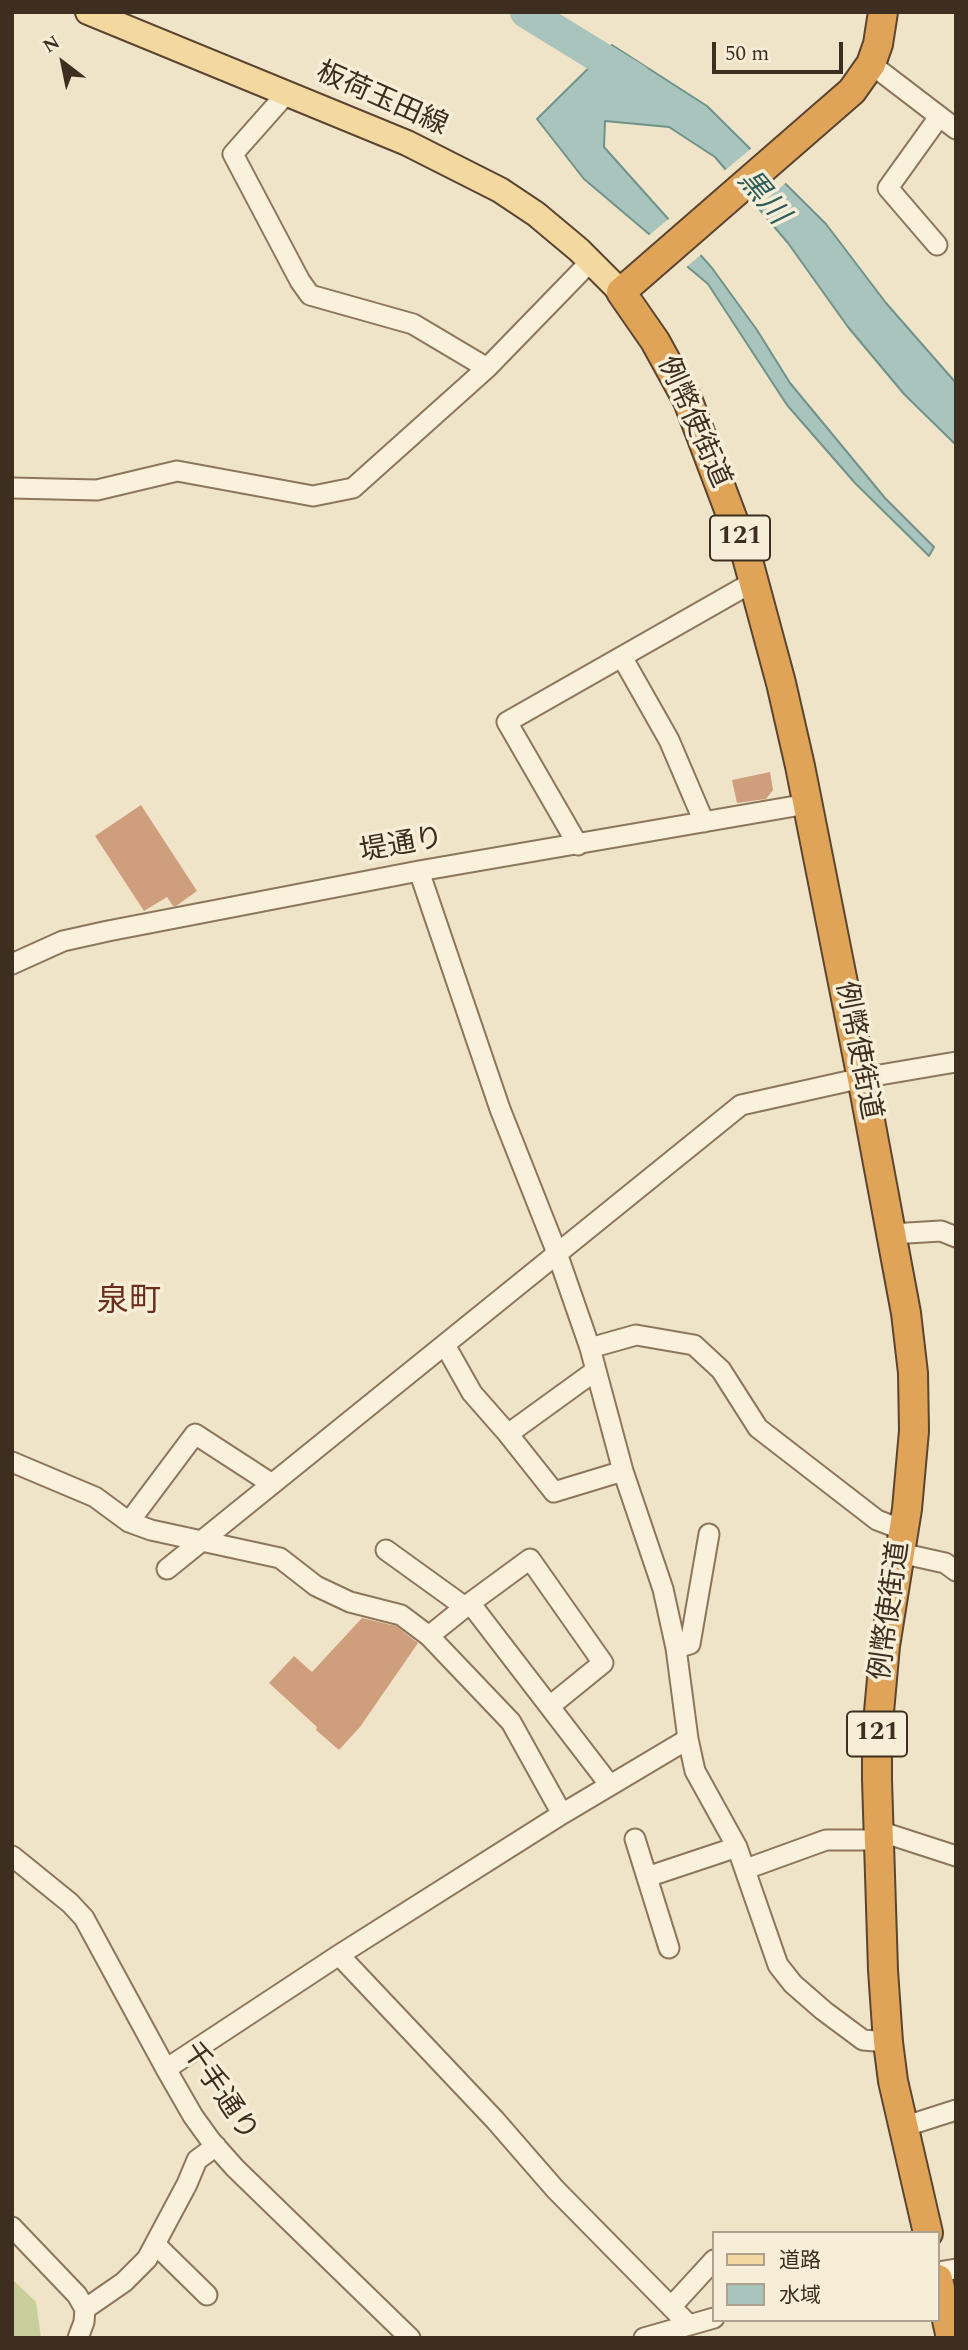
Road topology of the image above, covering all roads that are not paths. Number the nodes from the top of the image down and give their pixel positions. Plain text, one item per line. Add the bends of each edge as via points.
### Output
1 (88, 12) edge
2 (883, 12) edge
3 (871, 64) junction
4 (287, 93) junction
5 (939, 117) junction
6 (956, 129) edge
7 (937, 245) dead end
8 (591, 261) junction
9 (621, 292) junction
10 (487, 368) junction
11 (12, 488) edge
12 (753, 582) junction
13 (622, 657) junction
14 (807, 804) junction
15 (704, 822) junction
16 (578, 845) junction
17 (419, 872) junction
18 (12, 964) edge
19 (956, 1062) edge
20 (862, 1078) junction
21 (891, 1234) junction
22 (956, 1237) edge
23 (557, 1253) junction
24 (445, 1345) junction
25 (590, 1348) junction
26 (595, 1371) junction
27 (509, 1434) junction
28 (12, 1462) edge
29 (623, 1471) junction
30 (272, 1484) junction
31 (130, 1522) junction
32 (709, 1534) dead end
33 (203, 1540) junction
34 (902, 1542) junction
35 (386, 1550) dead end
36 (952, 1563) edge
37 (167, 1569) dead end
38 (467, 1605) junction
39 (429, 1636) junction
40 (676, 1648) junction
41 (550, 1706) junction
42 (688, 1739) junction
43 (610, 1784) junction
44 (562, 1814) junction
45 (879, 1836) junction
46 (635, 1839) dead end
47 (737, 1847) junction
48 (12, 1856) edge
49 (956, 1856) edge
50 (746, 1869) junction
51 (647, 1877) junction
52 (669, 1948) dead end
53 (338, 1955) junction
54 (888, 2042) junction
55 (166, 2069) junction
56 (956, 2110) edge
57 (903, 2127) junction
58 (216, 2146) junction
59 (12, 2227) edge
60 (928, 2231) edge
61 (155, 2244) junction
62 (712, 2262) edge
63 (940, 2288) edge
64 (207, 2295) dead end
65 (671, 2307) junction
66 (85, 2309) junction
67 (712, 2319) edge
68 (689, 2325) junction
69 (78, 2338) edge
70 (410, 2338) edge
71 (644, 2338) edge
72 (951, 2338) edge

1 - 4 main road, 板荷玉田線
2 - 3 highway
3 - 5 street
3 - 9 highway via 852,91
4 - 8 main road, 板荷玉田線 via 407,143 500,190
4 - 10 street via 233,154 310,295 413,324
5 - 6 street
5 - 7 street via 888,188
8 - 9 main road, 板荷玉田線
8 - 10 street
9 - 12 highway, 例幣使街道 / 121 via 688,401
10 - 11 street via 353,488 313,496 177,471 97,490
12 - 13 street
12 - 14 highway, 例幣使街道 / 121
13 - 15 street via 669,740
13 - 16 street via 507,722
14 - 15 street, 堤通り
14 - 20 highway, 例幣使街道 / 121
15 - 16 street, 堤通り
16 - 17 street, 堤通り
17 - 18 street, 堤通り via 63,941
17 - 23 street via 500,1110
19 - 20 street
20 - 21 highway, 例幣使街道 / 121
20 - 23 street via 741,1105
21 - 22 street via 941,1231
21 - 34 highway, 例幣使街道 / 121 via 913,1373 914,1431
23 - 24 street
23 - 25 street
24 - 27 street via 472,1392
24 - 30 street
25 - 26 street
25 - 34 street via 636,1335 694,1345 721,1370 758,1428
26 - 27 street
26 - 29 street
27 - 29 street via 554,1492
28 - 31 street via 95,1497
29 - 40 street via 663,1589
30 - 31 street via 195,1433
30 - 33 street
31 - 33 street via 151,1531
32 - 40 street via 690,1644
33 - 37 street
33 - 39 street via 280,1558 316,1586 350,1602 401,1615
34 - 36 street
34 - 45 highway, 例幣使街道 / 121 via 877,1734
35 - 38 street
38 - 39 street
38 - 41 street
38 - 41 street via 530,1559 603,1664
39 - 44 street via 511,1722
40 - 42 street
41 - 43 street
42 - 43 street
42 - 47 street via 695,1771
43 - 44 street
44 - 53 street
45 - 49 street
45 - 50 street via 826,1840
45 - 54 highway, 例幣使街道 / 121
46 - 51 street
47 - 50 street
47 - 51 street
48 - 55 street, 千手通り via 84,1918
50 - 54 street via 778,1965 793,1984 863,2040
51 - 52 street
53 - 55 street
53 - 65 street
54 - 57 highway, 例幣使街道 / 121
55 - 58 street, 千手通り
56 - 57 street
57 - 60 highway, 例幣使街道 / 121
58 - 61 street via 197,2160
58 - 70 street, 千手通り
59 - 66 street
61 - 64 street
61 - 66 street via 124,2282
62 - 65 street
63 - 72 highway
65 - 68 street
66 - 69 street
67 - 68 street
68 - 71 street

